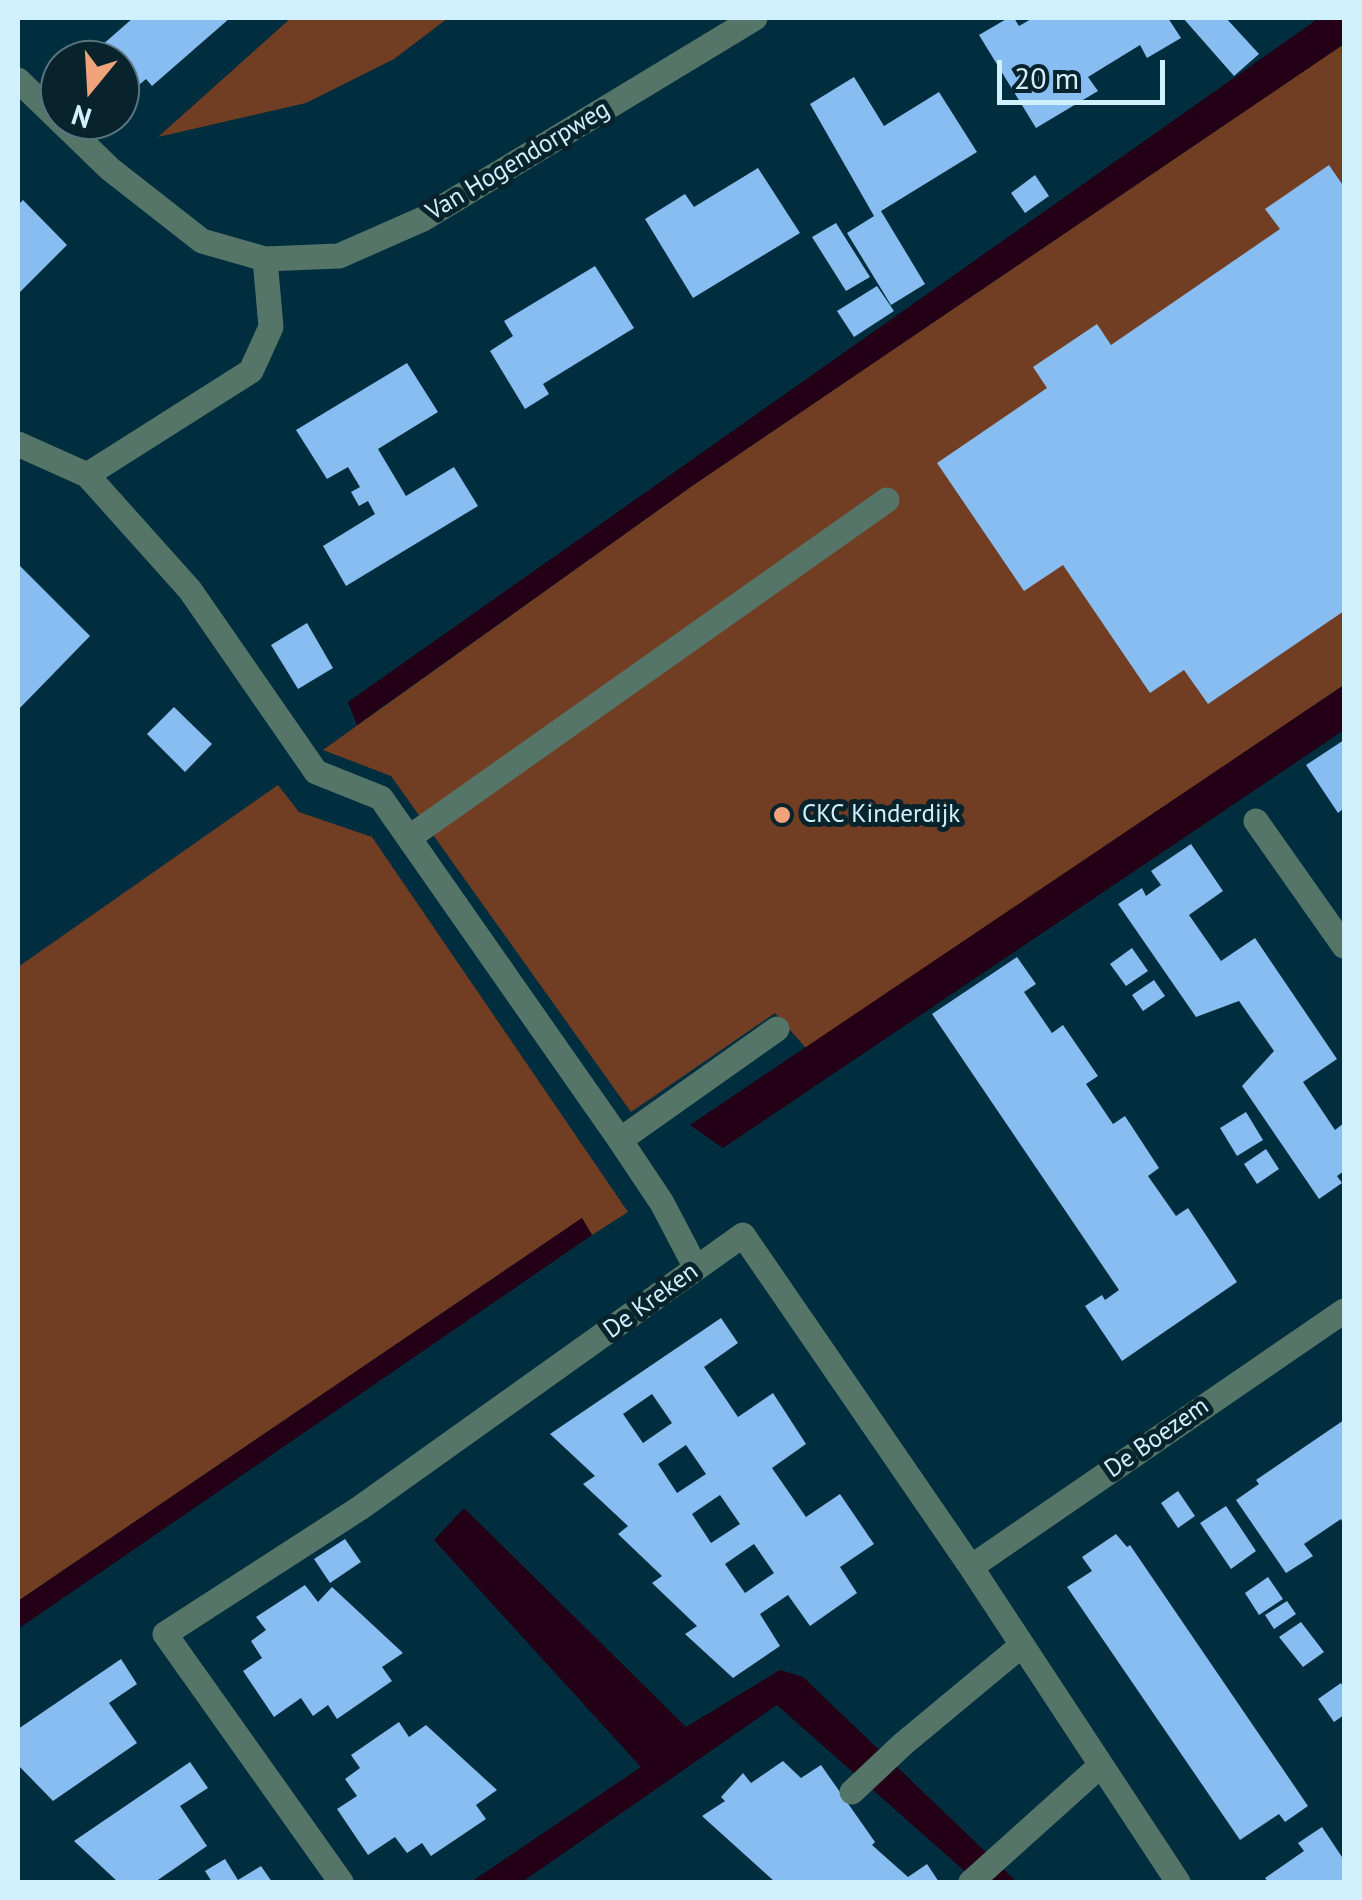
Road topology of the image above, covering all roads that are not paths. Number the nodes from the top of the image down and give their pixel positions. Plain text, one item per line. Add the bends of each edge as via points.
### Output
1 (755, 18) edge
2 (18, 80) edge
3 (265, 259) junction
4 (18, 444) edge
5 (87, 475) junction
6 (887, 500) dead end
7 (1256, 820) dead end
8 (410, 837) junction
9 (1344, 946) edge
10 (776, 1029) dead end
11 (620, 1140) junction
12 (696, 1268) junction
13 (1344, 1311) edge
14 (972, 1567) junction
15 (1020, 1646) junction
16 (1100, 1766) junction
17 (852, 1792) dead end
18 (341, 1882) edge
19 (971, 1882) edge
20 (1178, 1882) edge

1 - 3 street, Van Hogendorpweg via 423,220 339,256
2 - 3 street, Van Hogendorpweg via 110,169 202,241
3 - 5 street via 270,327 250,371
4 - 5 street
5 - 8 street via 190,590 316,772 381,798
6 - 8 street
7 - 9 street
8 - 11 street
10 - 11 street
11 - 12 street
12 - 14 street, De Kreken via 743,1235
12 - 18 street, De Kreken via 360,1508 165,1634
13 - 14 street, De Boezem
14 - 15 street, De Kreken
15 - 16 street, De Kreken
15 - 17 street
16 - 19 street
16 - 20 street, De Kreken

